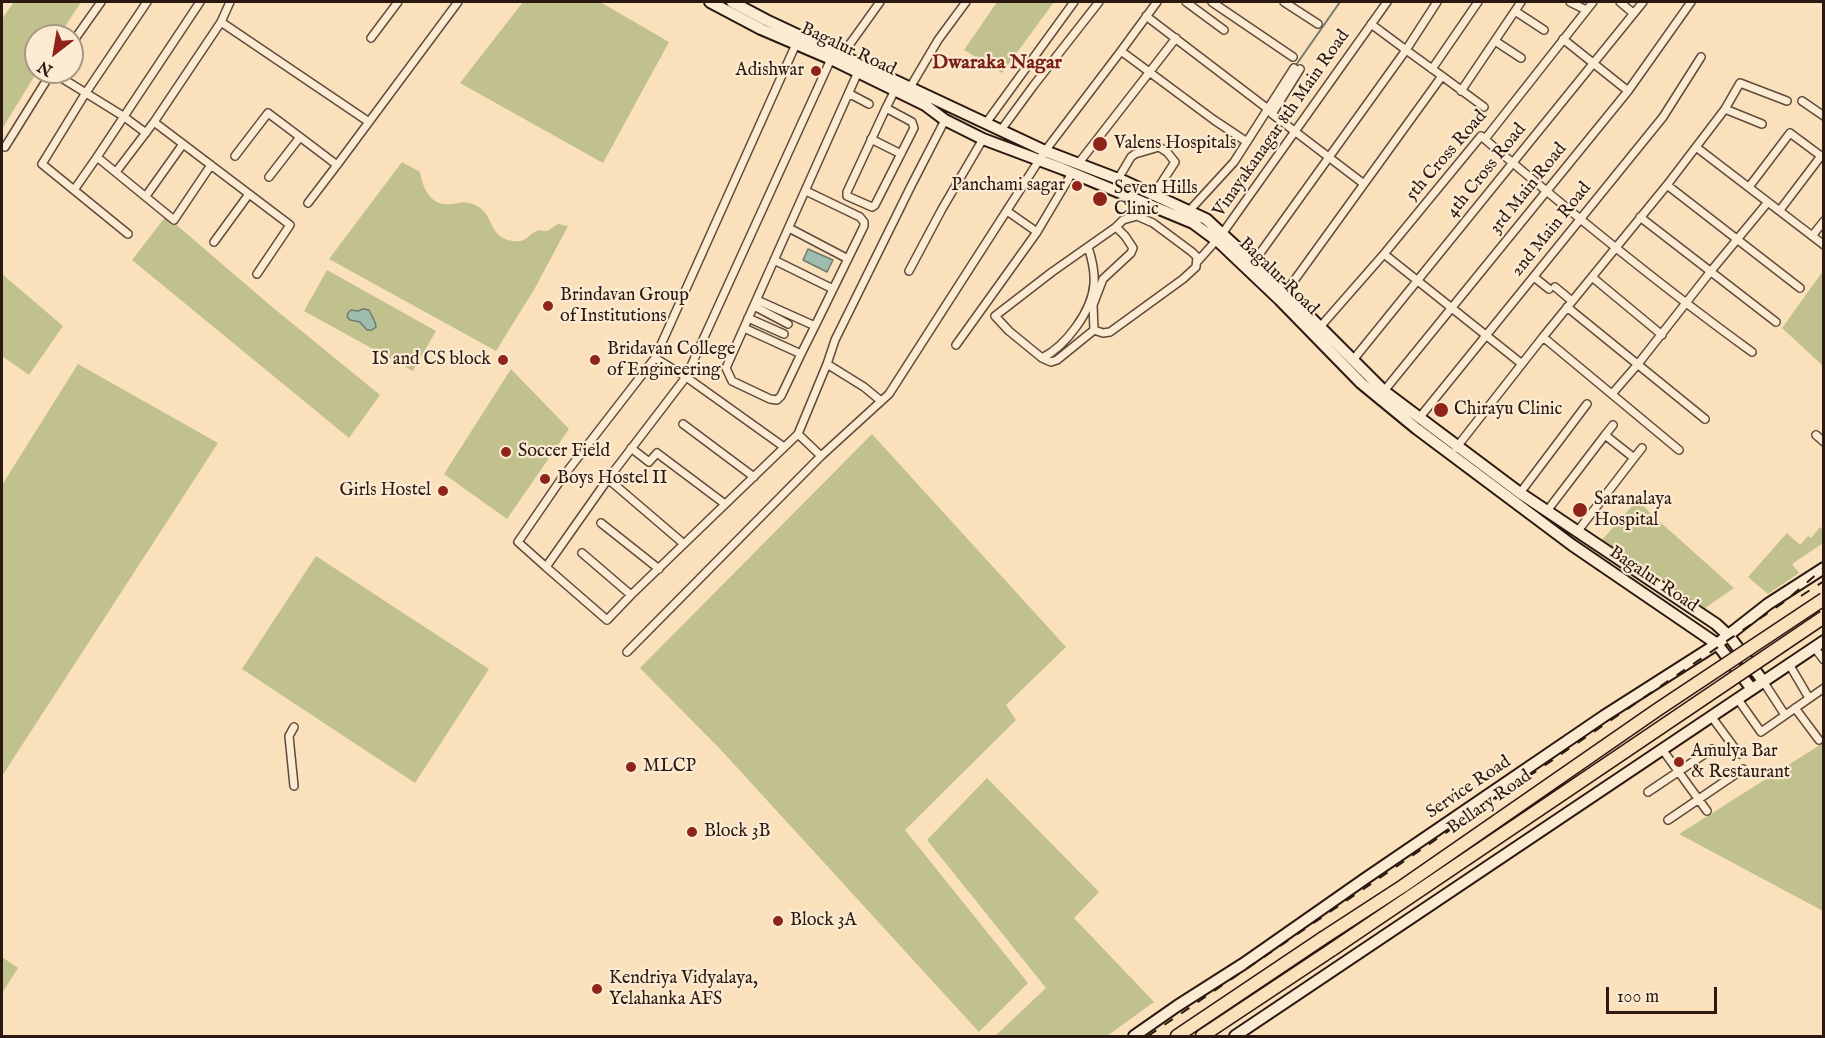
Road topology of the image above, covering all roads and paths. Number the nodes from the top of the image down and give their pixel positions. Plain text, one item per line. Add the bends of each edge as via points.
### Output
1 (101, 2) edge
2 (147, 2) edge
3 (200, 2) edge
4 (230, 2) edge
5 (398, 2) edge
6 (458, 2) edge
7 (710, 2) edge
8 (732, 2) edge
9 (880, 2) edge
10 (966, 2) edge
11 (1074, 2) edge
12 (1099, 2) edge
13 (1156, 2) edge
14 (1186, 2) edge
15 (1212, 2) edge
16 (1284, 2) edge
17 (1387, 2) edge
18 (1437, 2) edge
19 (1478, 2) edge
20 (1521, 2) edge
21 (1570, 2) edge
22 (1593, 2) edge
23 (1620, 2) edge
24 (1643, 2) edge
25 (1691, 2) edge
26 (1586, 10) junction
27 (1515, 11) junction
28 (1633, 13) junction
29 (1146, 16) junction
30 (220, 22) junction
31 (1318, 24) dead end
32 (1371, 24) junction
33 (84, 26) edge
34 (1224, 30) dead end
35 (1544, 30) dead end
36 (371, 38) dead end
37 (1176, 38) junction
38 (1563, 39) junction
39 (1495, 41) junction
40 (796, 44) junction
41 (1406, 50) junction
42 (1120, 51) junction
43 (1293, 57) dead end
44 (1701, 57) dead end
45 (1521, 58) dead end
46 (831, 59) junction
47 (842, 60) junction
48 (1594, 62) junction
49 (1432, 69) junction
50 (858, 72) junction
51 (1150, 72) junction
52 (1442, 76) junction
53 (45, 84) edge
54 (69, 84) edge
55 (895, 90) junction
56 (1461, 91) junction
57 (1628, 91) junction
58 (907, 92) junction
59 (85, 94) junction
60 (850, 94) junction
61 (1787, 101) dead end
62 (1802, 101) dead end
63 (869, 104) dead end
64 (1484, 107) dead end
65 (886, 108) junction
66 (1268, 109) junction
67 (1725, 110) junction
68 (123, 116) junction
69 (1824, 116) edge
70 (945, 120) junction
71 (154, 122) junction
72 (369, 122) junction
73 (986, 123) junction
74 (1762, 124) dead end
75 (1001, 130) junction
76 (1295, 131) junction
77 (146, 133) junction
78 (300, 137) junction
79 (871, 139) junction
80 (983, 139) junction
81 (1485, 139) junction
82 (1247, 142) junction
83 (183, 144) junction
84 (5, 147) dead end
85 (1696, 147) junction
86 (901, 154) junction
87 (1823, 155) edge
88 (235, 156) dead end
89 (1042, 156) junction
90 (97, 157) junction
91 (1330, 157) junction
92 (1513, 163) junction
93 (211, 165) junction
94 (337, 165) junction
95 (1075, 169) junction
96 (116, 172) junction
97 (269, 177) dead end
98 (1118, 179) junction
99 (1364, 184) junction
100 (1667, 185) junction
101 (1749, 188) junction
102 (74, 190) junction
103 (806, 191) junction
104 (1546, 191) junction
105 (249, 194) junction
106 (146, 196) junction
107 (1153, 196) junction
108 (1768, 202) junction
109 (308, 203) dead end
110 (1143, 203) junction
111 (1170, 210) junction
112 (1780, 210) junction
113 (1007, 211) junction
114 (1189, 211) junction
115 (1137, 216) junction
116 (1641, 217) junction
117 (1581, 219) junction
118 (1824, 221) edge
119 (1153, 223) junction
120 (1116, 227) junction
121 (789, 228) junction
122 (1037, 232) junction
123 (128, 234) dead end
124 (1812, 236) junction
125 (1219, 237) junction
126 (1737, 240) junction
127 (214, 242) dead end
128 (1824, 245) edge
129 (1088, 247) junction
130 (1615, 248) junction
131 (1384, 254) junction
132 (848, 259) junction
133 (774, 260) junction
134 (1197, 262) junction
135 (1253, 263) junction
136 (909, 271) dead end
137 (1711, 271) junction
138 (257, 274) dead end
139 (1534, 277) junction
140 (1592, 277) junction
141 (1417, 281) junction
142 (1800, 288) dead end
143 (833, 289) junction
144 (1283, 297) junction
145 (755, 303) junction
146 (1685, 303) junction
147 (1570, 304) junction
148 (1452, 309) junction
149 (748, 318) junction
150 (1776, 322) dead end
151 (788, 324) dead end
152 (815, 326) junction
153 (1320, 327) junction
154 (744, 328) junction
155 (1094, 330) junction
156 (784, 334) dead end
157 (1662, 334) junction
158 (1487, 336) junction
159 (1543, 338) junction
160 (956, 345) dead end
161 (1752, 352) dead end
162 (801, 354) junction
163 (655, 358) junction
164 (1042, 358) junction
165 (1353, 360) junction
166 (827, 364) junction
167 (1522, 364) junction
168 (1638, 364) junction
169 (686, 377) junction
170 (1384, 391) junction
171 (1612, 394) junction
172 (881, 400) junction
173 (1587, 404) dead end
174 (1420, 417) junction
175 (1705, 419) dead end
176 (682, 424) dead end
177 (1613, 425) dead end
178 (798, 434) junction
179 (1605, 435) junction
180 (1816, 435) dead end
181 (1824, 442) edge
182 (784, 447) junction
183 (632, 448) junction
184 (1642, 448) dead end
185 (1454, 450) junction
186 (1679, 450) dead end
187 (821, 456) junction
188 (1634, 458) junction
189 (754, 477) junction
190 (608, 479) junction
191 (1520, 493) junction
192 (725, 504) junction
193 (1547, 512) junction
194 (600, 523) dead end
195 (1577, 532) junction
196 (684, 544) junction
197 (582, 553) dead end
198 (546, 567) junction
199 (1824, 568) edge
200 (659, 569) junction
201 (631, 595) junction
202 (1824, 599) edge
203 (1824, 616) edge
204 (1729, 636) junction
205 (1717, 644) junction
206 (1819, 644) edge
207 (627, 652) dead end
208 (1824, 660) edge
209 (1789, 664) junction
210 (1763, 681) junction
211 (1751, 688) junction
212 (1823, 690) edge
213 (1737, 698) junction
214 (1809, 698) junction
215 (1796, 708) junction
216 (1785, 715) junction
217 (1711, 716) junction
218 (294, 727) dead end
219 (1819, 740) dead end
220 (1662, 748) junction
221 (1712, 749) dead end
222 (1739, 754) dead end
223 (1743, 769) dead end
224 (1678, 771) junction
225 (294, 786) dead end
226 (1648, 792) dead end
227 (1698, 799) junction
228 (1707, 811) dead end
229 (1668, 820) dead end
230 (1134, 1036) edge
231 (1177, 1036) edge
232 (1202, 1036) edge
233 (1234, 1036) edge

1 - 33 street
2 - 59 street
3 - 68 street
4 - 30 street
5 - 36 street
6 - 72 street
7 - 40 main road, Bagalur Road
8 - 47 main road, Bagalur Road
9 - 47 street
10 - 58 street
11 - 73 street
12 - 75 street
13 - 29 street
14 - 34 street
15 - 43 street
16 - 31 street
17 - 32 street, Vinayakanagar 8th Main Road
18 - 41 street
19 - 49 street
20 - 27 street
21 - 26 street
22 - 26 street, 5th Cross Road
23 - 28 street
24 - 28 street, 4th Cross Road
25 - 57 street, 3rd Main Road
26 - 38 street, 5th Cross Road
27 - 35 street
27 - 39 street
28 - 48 street, 4th Cross Road
29 - 37 street
29 - 42 street
30 - 71 street
30 - 72 street
32 - 41 street
32 - 76 street, Vinayakanagar 8th Main Road
37 - 51 street
37 - 66 street
38 - 48 street
38 - 81 street, 5th Cross Road
39 - 45 street
39 - 56 street
40 - 46 main road, Bagalur Road
40 - 163 street
41 - 49 street
41 - 91 street
42 - 51 street
42 - 89 street
44 - 117 street, 2nd Main Road via 1663,117
46 - 47 main road, Bagalur Road
46 - 169 street
47 - 50 main road, Bagalur Road
47 - 58 main road, Bagalur Road
48 - 57 street
48 - 92 street, 4th Cross Road
49 - 52 street
50 - 55 main road, Bagalur Road
50 - 60 street
51 - 82 street
51 - 95 street
52 - 56 street
52 - 99 street
53 - 84 street
54 - 59 street
55 - 58 main road, Bagalur Road
55 - 65 street
56 - 64 street
57 - 104 street, 3rd Main Road
58 - 70 main road, Bagalur Road
58 - 73 main road, Bagalur Road via 929,95
59 - 68 street
59 - 102 street via 42,164
60 - 63 street
60 - 103 street
61 - 67 street via 1740,83
62 - 69 street
65 - 79 street
65 - 86 street via 914,124
66 - 76 street via 1297,69 1272,114
66 - 82 street
67 - 74 street
67 - 85 street
68 - 77 street
68 - 90 street
70 - 80 main road, Bagalur Road
70 - 166 street via 835,340
71 - 77 street
71 - 83 street
72 - 94 street
73 - 75 main road, Bagalur Road
75 - 89 main road, Bagalur Road
76 - 91 street
76 - 125 street, Vinayakanagar 8th Main Road
77 - 96 street
78 - 88 street via 268,113
78 - 94 street
78 - 97 street
79 - 86 street
79 - 86 street via 847,192 869,207 875,205
80 - 89 main road, Bagalur Road
80 - 136 street
81 - 92 street
81 - 131 street, 5th Cross Road via 1481,136
82 - 114 street
83 - 93 street
83 - 106 street
85 - 100 street
85 - 101 street
87 - 101 street via 1790,133
87 - 112 street
89 - 95 main road, Bagalur Road
89 - 113 street
90 - 96 street
90 - 102 street
91 - 99 street
91 - 135 street
92 - 104 street
92 - 141 street, 4th Cross Road
93 - 105 street
93 - 106 street via 174,220
94 - 109 street
95 - 98 main road, Bagalur Road
95 - 110 main road, Bagalur Road
95 - 122 street
96 - 106 street
98 - 107 main road, Bagalur Road
98 - 107 street via 1134,154 1163,148 1175,162
99 - 144 street
100 - 116 street
100 - 126 street
101 - 108 street
102 - 123 street
103 - 121 street
103 - 132 street via 864,222
104 - 117 street
104 - 148 street, 3rd Main Road
105 - 127 street
105 - 138 street via 290,225
107 - 111 main road, Bagalur Road
108 - 112 street
108 - 126 street
110 - 111 main road, Bagalur Road
110 - 115 street
111 - 114 main road, Bagalur Road
111 - 119 street
111 - 125 main road, Bagalur Road
112 - 124 street
113 - 122 street
113 - 172 street via 889,394
114 - 125 main road, Bagalur Road via 1206,219
115 - 119 street
115 - 120 street
116 - 130 street
116 - 137 street
117 - 130 street
117 - 139 street, 2nd Main Road
118 - 124 street
119 - 134 street via 1192,252
120 - 129 street
120 - 155 street via 1133,249 1102,279 1093,305
121 - 132 street
121 - 133 street
122 - 160 street
124 - 128 street
125 - 134 street, Vinayakanagar 8th Main Road
125 - 135 main road, Bagalur Road
125 - 144 main road, Bagalur Road
126 - 137 street
126 - 142 street
129 - 164 street via 1094,265 1094,285 1088,305 1072,333
129 - 164 street via 995,316
130 - 140 street
130 - 146 street
131 - 141 street
131 - 153 street, 5th Cross Road
132 - 143 street
133 - 143 street
133 - 145 street
134 - 155 street, Vinayakanagar 8th Main Road via 1183,279 1110,332
135 - 144 main road, Bagalur Road
137 - 146 street
137 - 150 street
139 - 147 street
139 - 158 street, 2nd Main Road
140 - 147 street
140 - 157 street
141 - 148 street
141 - 165 street, 4th Cross Road
143 - 152 street
144 - 153 main road, Bagalur Road
144 - 185 main road, Bagalur Road via 1361,383
145 - 149 street
145 - 151 street
145 - 152 street
146 - 157 street
146 - 161 street
147 - 159 street
147 - 168 street
148 - 158 street
148 - 170 street, 3rd Main Road
149 - 154 street
149 - 156 street
152 - 162 street
153 - 165 main road, Bagalur Road
154 - 162 street
154 - 162 street via 726,368 728,374 732,381 770,399 781,396
155 - 164 street via 1057,360
157 - 168 street
158 - 167 street
158 - 174 street, 2nd Main Road
159 - 167 street
159 - 171 street
163 - 169 street
163 - 198 street via 518,542
165 - 170 main road, Bagalur Road
166 - 172 street
166 - 178 street
167 - 185 street
168 - 171 street
168 - 175 street
169 - 182 street
169 - 183 street
170 - 174 main road, Bagalur Road
171 - 186 street
172 - 187 street
173 - 191 street
174 - 185 main road, Bagalur Road
176 - 189 street
177 - 179 street
178 - 182 street
178 - 187 street
179 - 188 street
179 - 193 street
180 - 181 street
182 - 189 street
183 - 190 street
183 - 192 street via 649,462 657,453
184 - 188 street
185 - 191 main road, Bagalur Road
185 - 205 main road, Bagalur Road via 1572,545
187 - 207 street
188 - 195 street
189 - 192 street
190 - 196 street
190 - 198 street
191 - 193 main road, Bagalur Road
192 - 196 street
193 - 195 main road, Bagalur Road
194 - 200 street
195 - 204 main road, Bagalur Road
196 - 200 street
197 - 201 street
198 - 201 street via 607,620
199 - 204 main road, Service Road via 1768,604
200 - 201 street
202 - 231 highway, Bellary Road, bridge
203 - 232 highway, Bellary Road, bridge
204 - 205 main road, Service Road
204 - 210 main road, Bagalur Road
205 - 211 main road, Bagalur Road
205 - 230 main road, Service Road via 1604,716
206 - 208 street
206 - 209 main road
209 - 210 main road
209 - 214 street
210 - 211 main road
210 - 216 street
211 - 213 main road
212 - 214 street
213 - 216 street via 1761,732
213 - 217 main road
214 - 215 street
215 - 216 street
215 - 219 street
217 - 220 main road
217 - 222 street
218 - 225 street via 289,736
220 - 224 street
220 - 233 main road
221 - 224 street
223 - 227 street
224 - 226 street
224 - 227 street
227 - 228 street
227 - 229 street

